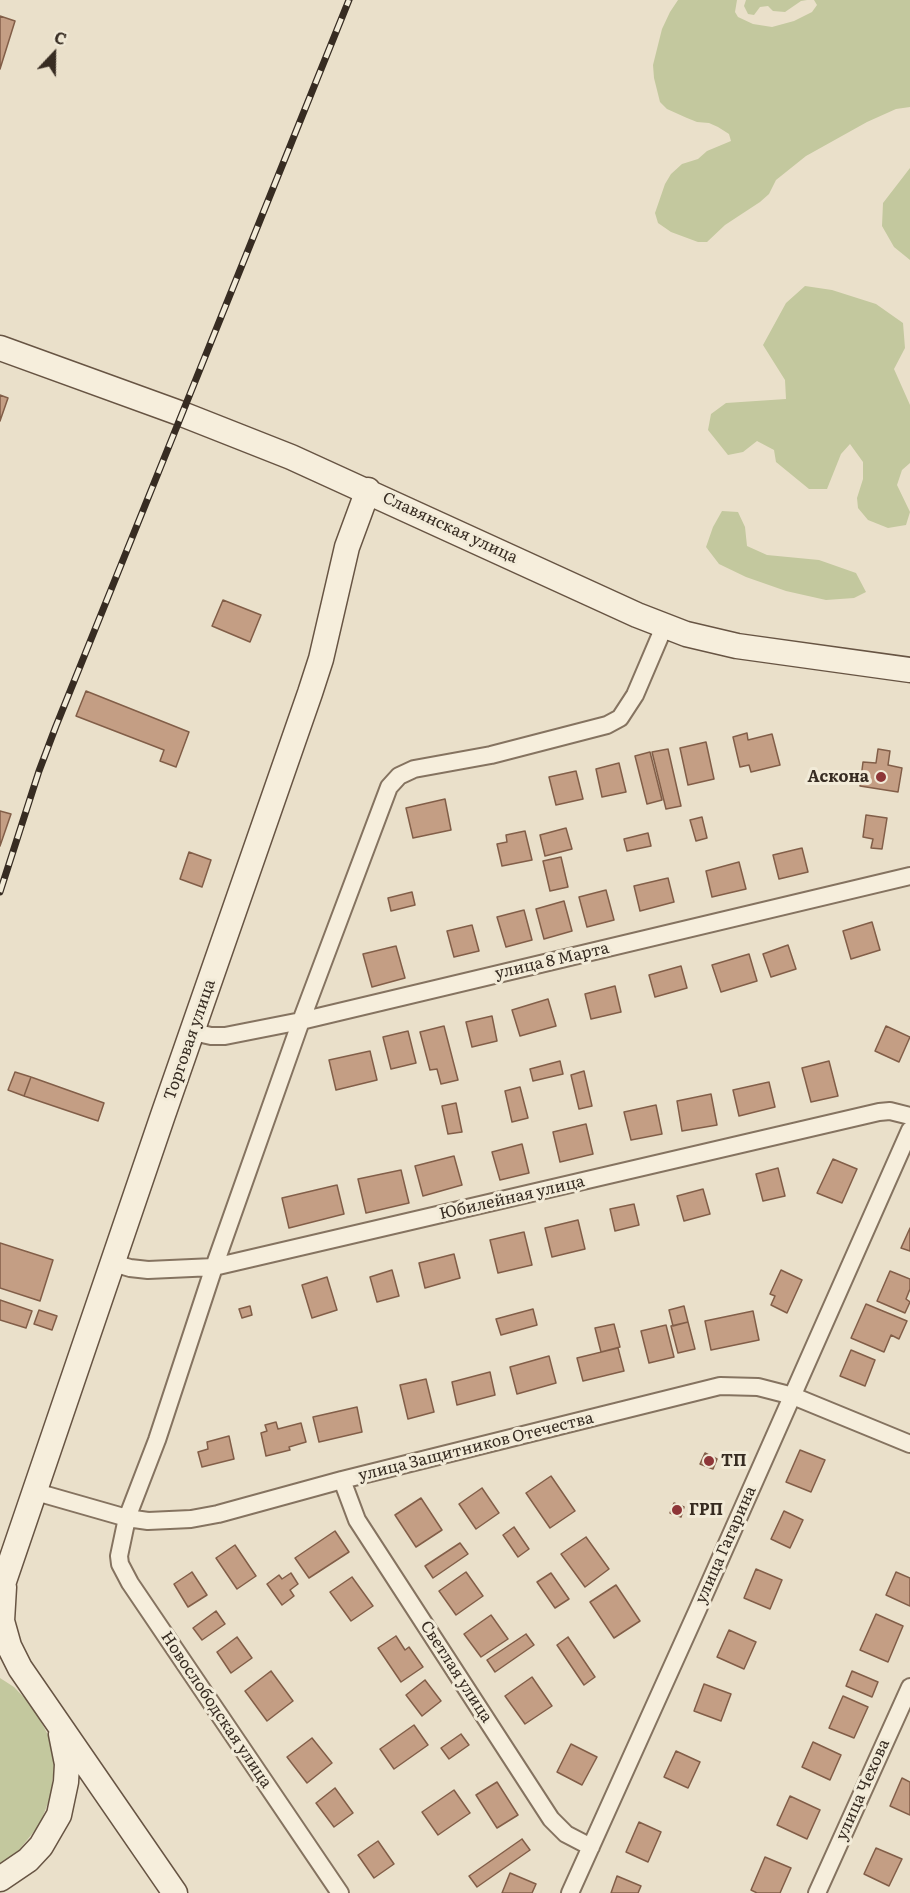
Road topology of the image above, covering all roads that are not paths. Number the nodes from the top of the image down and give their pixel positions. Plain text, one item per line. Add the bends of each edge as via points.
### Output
1 (0, 348) edge
2 (368, 490) junction
3 (664, 627) junction
4 (910, 670) edge
5 (910, 876) edge
6 (301, 1021) junction
7 (193, 1032) junction
8 (910, 1116) edge
9 (910, 1130) edge
10 (113, 1263) junction
11 (214, 1267) junction
12 (792, 1396) junction
13 (910, 1444) edge
14 (342, 1480) junction
15 (36, 1492) junction
16 (127, 1518) junction
17 (2, 1590) edge
18 (0, 1664) edge
19 (910, 1687) edge
20 (34, 1689) junction
21 (53, 1715) junction
22 (591, 1846) junction
23 (0, 1879) edge
24 (175, 1893) edge
25 (340, 1893) edge
26 (570, 1893) edge
27 (817, 1893) edge

1 - 2 street, Славянская улица via 229,432
2 - 3 street, Славянская улица
2 - 7 street, Торговая улица via 344,556 310,693
3 - 4 street, Славянская улица via 737,646
3 - 6 street, Новослободская улица via 635,695 620,717 607,725 491,755 414,769 394,781
5 - 6 street, улица 8 Марта
6 - 7 street, улица 8 Марта via 225,1036
6 - 11 street, Новослободская улица
7 - 10 street, Торговая улица
8 - 11 street, Юбилейная улица via 879,1112
9 - 12 street, улица Гагарина
10 - 11 street, Юбилейная улица via 148,1270
10 - 15 street, Торговая улица
11 - 16 street, Новослободская улица
12 - 13 street, улица Защитников Отечества
12 - 14 street, улица Защитников Отечества via 739,1385 704,1388
12 - 22 street, улица Гагарина
14 - 16 street, улица Защитников Отечества via 218,1514 168,1521
14 - 22 street, Светлая улица via 357,1520 551,1819 566,1834
15 - 16 street, улица Защитников Отечества
15 - 17 street, Торговая улица
16 - 25 street, Новослободская улица via 119,1556 130,1583
17 - 20 street, Торговая улица via 5,1633
18 - 20 street
19 - 27 street, улица Чехова
20 - 21 street
21 - 23 street via 67,1764 59,1815 34,1853
21 - 24 street
22 - 26 street, улица Гагарина

